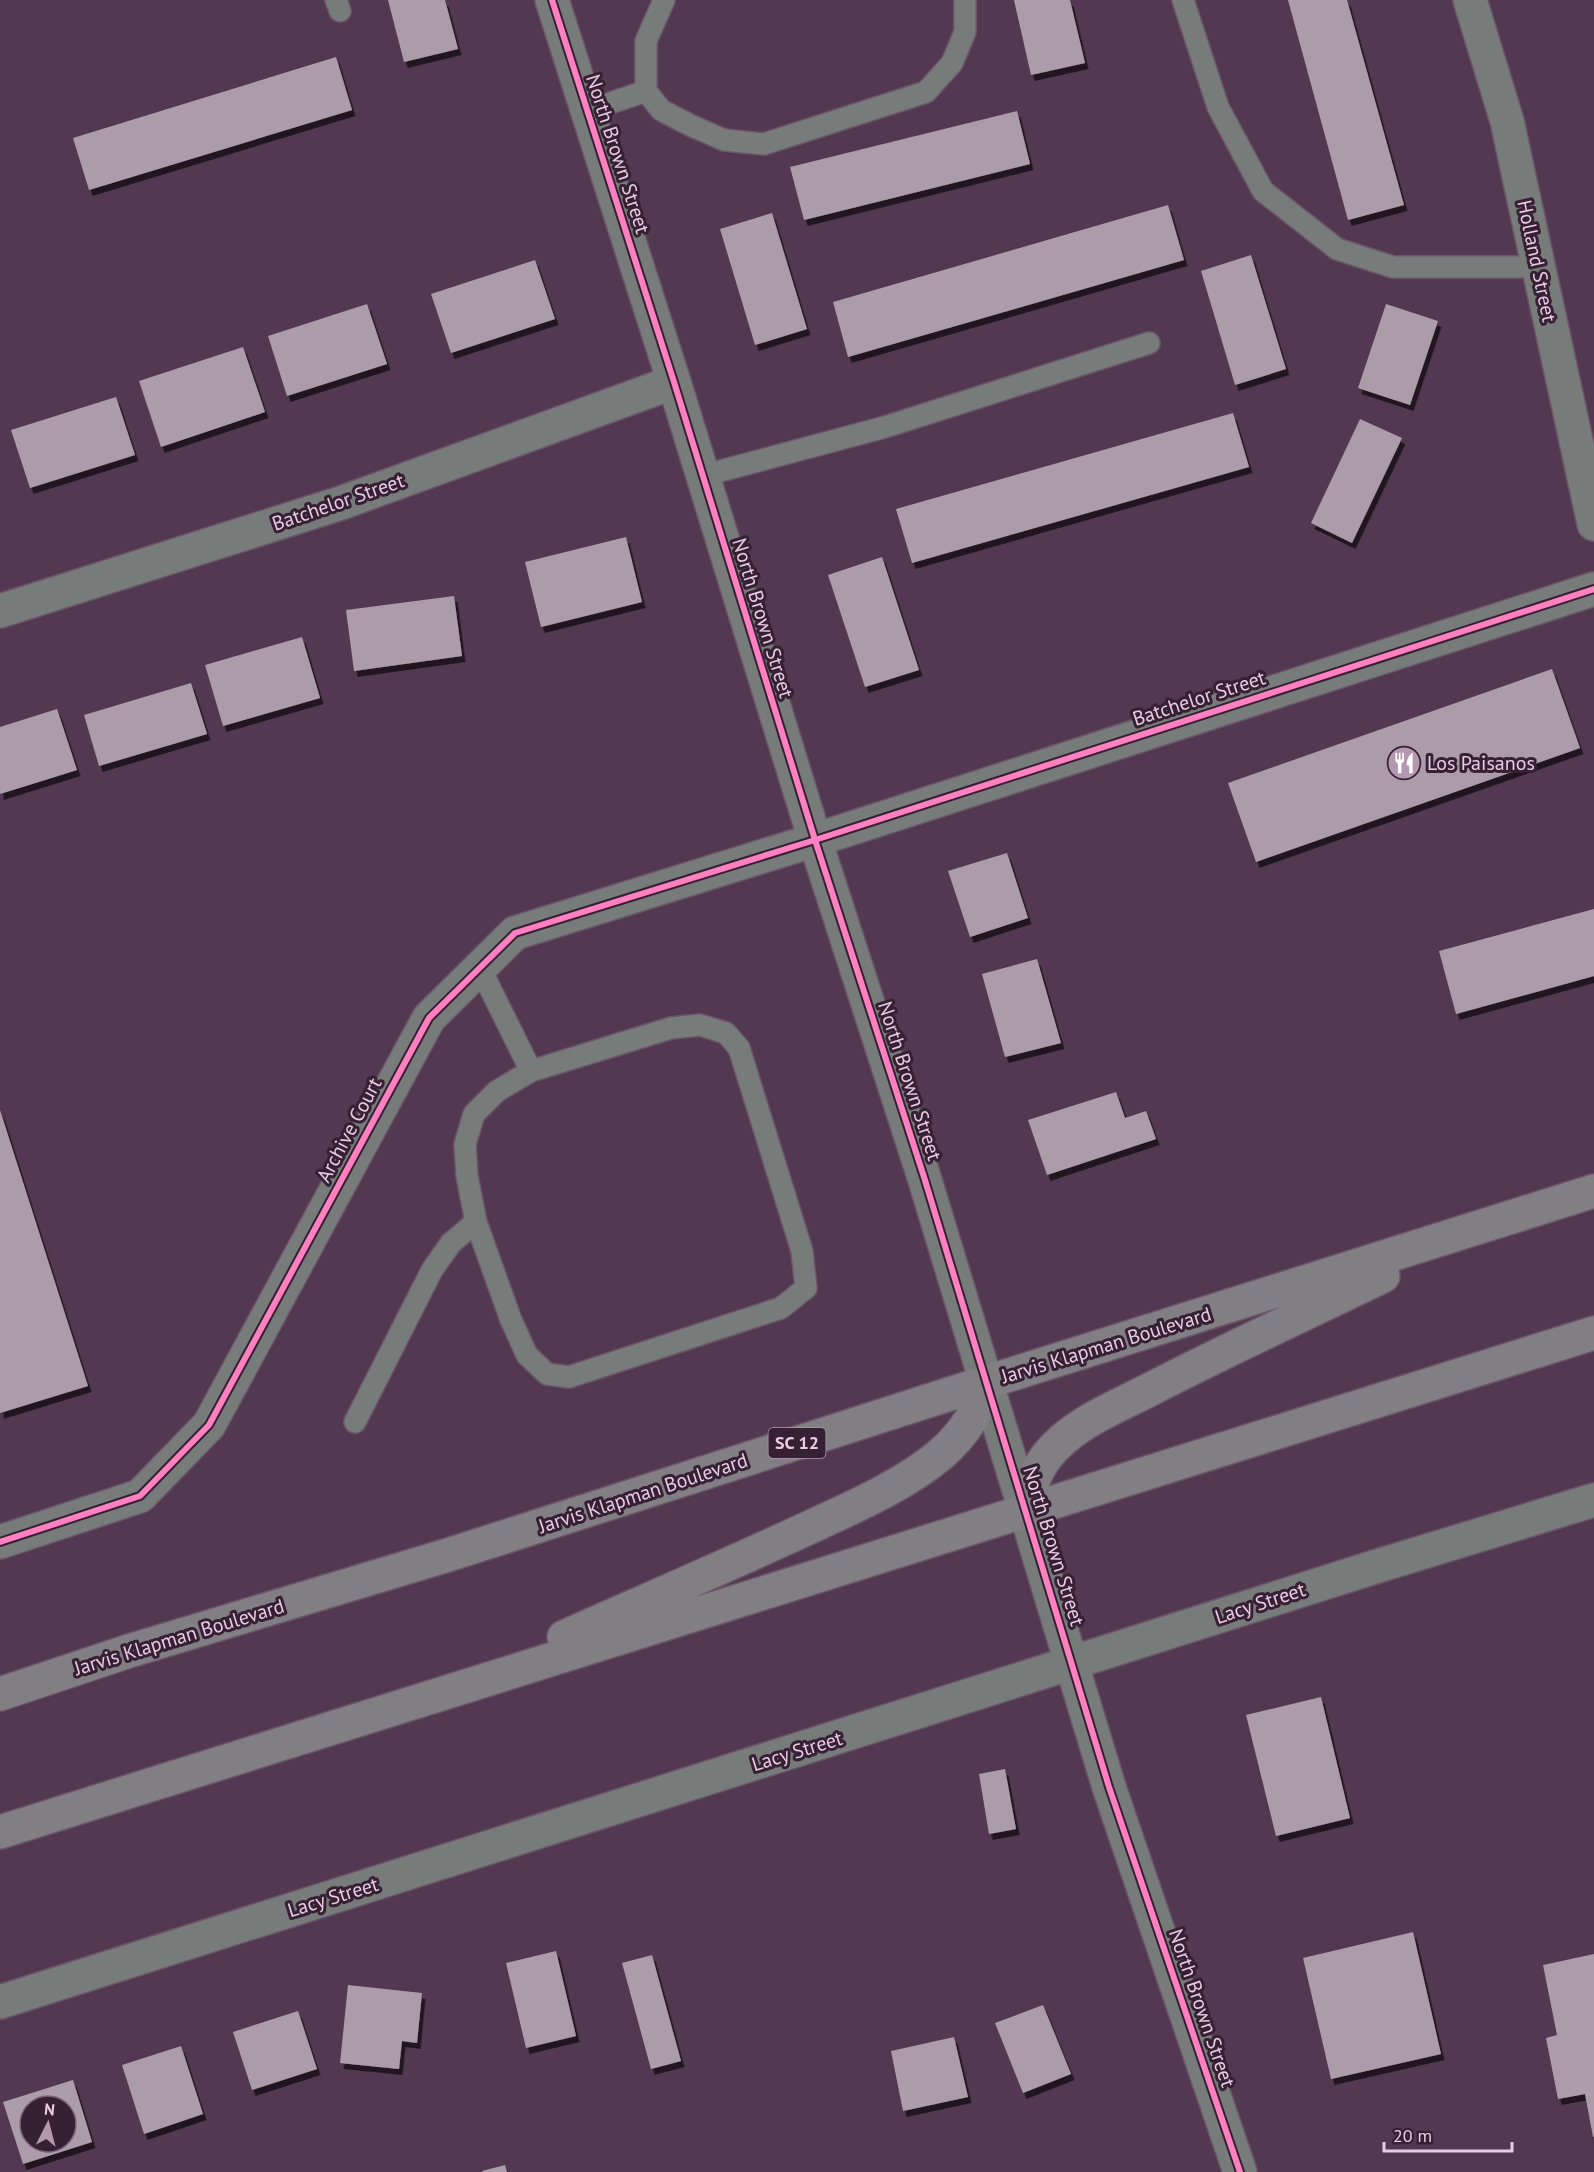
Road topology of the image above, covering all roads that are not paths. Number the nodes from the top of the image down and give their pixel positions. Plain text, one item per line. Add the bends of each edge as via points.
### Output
1 (552, 0) edge
2 (664, 0) edge
3 (965, 0) edge
4 (1183, 0) edge
5 (1470, 0) edge
6 (646, 91) junction
7 (587, 111) junction
8 (1538, 267) junction
9 (1149, 344) dead end
10 (674, 382) junction
11 (702, 476) junction
12 (1594, 524) edge
13 (1594, 589) edge
14 (0, 611) edge
15 (815, 840) junction
16 (480, 968) junction
17 (531, 1071) junction
18 (1594, 1191) edge
19 (476, 1222) junction
20 (1498, 1222) junction
21 (1594, 1333) edge
22 (987, 1382) junction
23 (355, 1422) dead end
24 (1594, 1500) edge
25 (1026, 1511) junction
26 (0, 1542) edge
27 (1072, 1664) junction
28 (0, 1694) edge
29 (420, 1701) junction
30 (0, 1832) edge
31 (0, 2002) edge
32 (1240, 2172) edge

1 - 7 street, North Brown Street
2 - 6 lane via 646,41
3 - 6 lane via 965,32 952,63 927,92 764,144 724,140 661,110
4 - 8 lane via 1218,107 1263,191 1337,249 1393,267
5 - 8 street, Holland Street via 1507,120
6 - 7 lane
7 - 10 street, North Brown Street
8 - 12 street, Holland Street
9 - 11 lane via 885,427
10 - 11 street, North Brown Street
10 - 14 street, Batchelor Street via 341,503
11 - 15 street, North Brown Street
13 - 15 street, Batchelor Street
15 - 16 street, Archive Court via 515,933
15 - 22 street, North Brown Street
16 - 17 lane
16 - 26 street, Archive Court via 429,1018 209,1425 140,1496
17 - 19 lane via 497,1091 474,1114 465,1144
17 - 19 lane via 672,1028 700,1025 726,1033 739,1048 803,1260 806,1288 782,1308 569,1377 547,1374 527,1355
18 - 20 highway, Jarvis Klapman Boulevard / SC 12
19 - 23 lane via 452,1243 432,1270
20 - 22 highway, Jarvis Klapman Boulevard / SC 12
20 - 25 highway via 1250,1339 1090,1420 1048,1456 1029,1489
21 - 25 highway
22 - 25 street, North Brown Street
22 - 28 highway, Jarvis Klapman Boulevard / SC 12 via 448,1556 129,1651
22 - 29 highway via 981,1402 957,1438 919,1470 882,1491
24 - 27 street, Lacy Street
25 - 27 street, North Brown Street
25 - 29 highway
27 - 31 street, Lacy Street
27 - 32 street, North Brown Street via 1109,1787
29 - 30 highway

